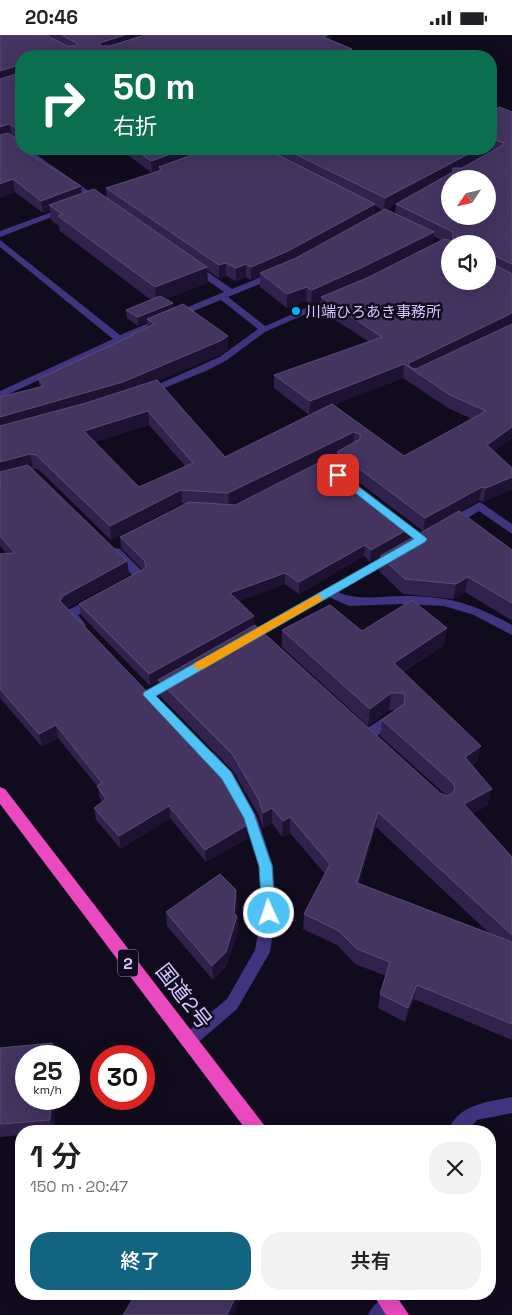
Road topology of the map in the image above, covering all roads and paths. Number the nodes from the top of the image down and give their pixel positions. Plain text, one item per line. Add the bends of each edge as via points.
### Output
1 (497, 110) edge
2 (512, 116) edge
3 (31, 155) edge
4 (104, 200) edge
5 (78, 205) edge
6 (0, 234) edge
7 (0, 243) edge
8 (184, 260) edge
9 (283, 272) edge
10 (232, 293) junction
11 (348, 293) edge
12 (223, 297) junction
13 (264, 329) junction
14 (120, 340) junction
15 (0, 395) edge
16 (138, 396) edge
17 (353, 450) edge
18 (299, 477) edge
19 (392, 516) edge
20 (512, 530) edge
21 (421, 539) junction
22 (111, 544) edge
23 (122, 585) edge
24 (328, 593) junction
25 (105, 595) edge
26 (512, 631) edge
27 (90, 634) edge
28 (239, 643) edge
29 (182, 676) edge
30 (148, 695) edge
31 (395, 715) edge
32 (368, 735) edge
33 (200, 749) edge
34 (0, 793) edge
35 (188, 1041) junction
36 (512, 1105) edge
37 (253, 1125) edge
38 (462, 1125) edge

1 - 2 street
3 - 4 street via 91,200
5 - 6 street
7 - 14 street
8 - 10 street
9 - 10 street
10 - 12 street
11 - 13 street
12 - 13 street
12 - 14 street
13 - 16 street via 224,358
14 - 15 street
17 - 18 street via 328,467
19 - 21 street
20 - 21 street via 480,506
21 - 24 street
22 - 23 street via 140,576
24 - 26 street via 349,601 444,602 478,612
24 - 28 street via 259,637
25 - 27 street via 70,614
29 - 30 street
31 - 32 street
33 - 35 street via 227,776 250,817 266,866 269,913 262,952 232,1004
34 - 35 highway, 国道2号 / 2
35 - 37 highway, 国道2号 / 2
36 - 38 street via 473,1113

